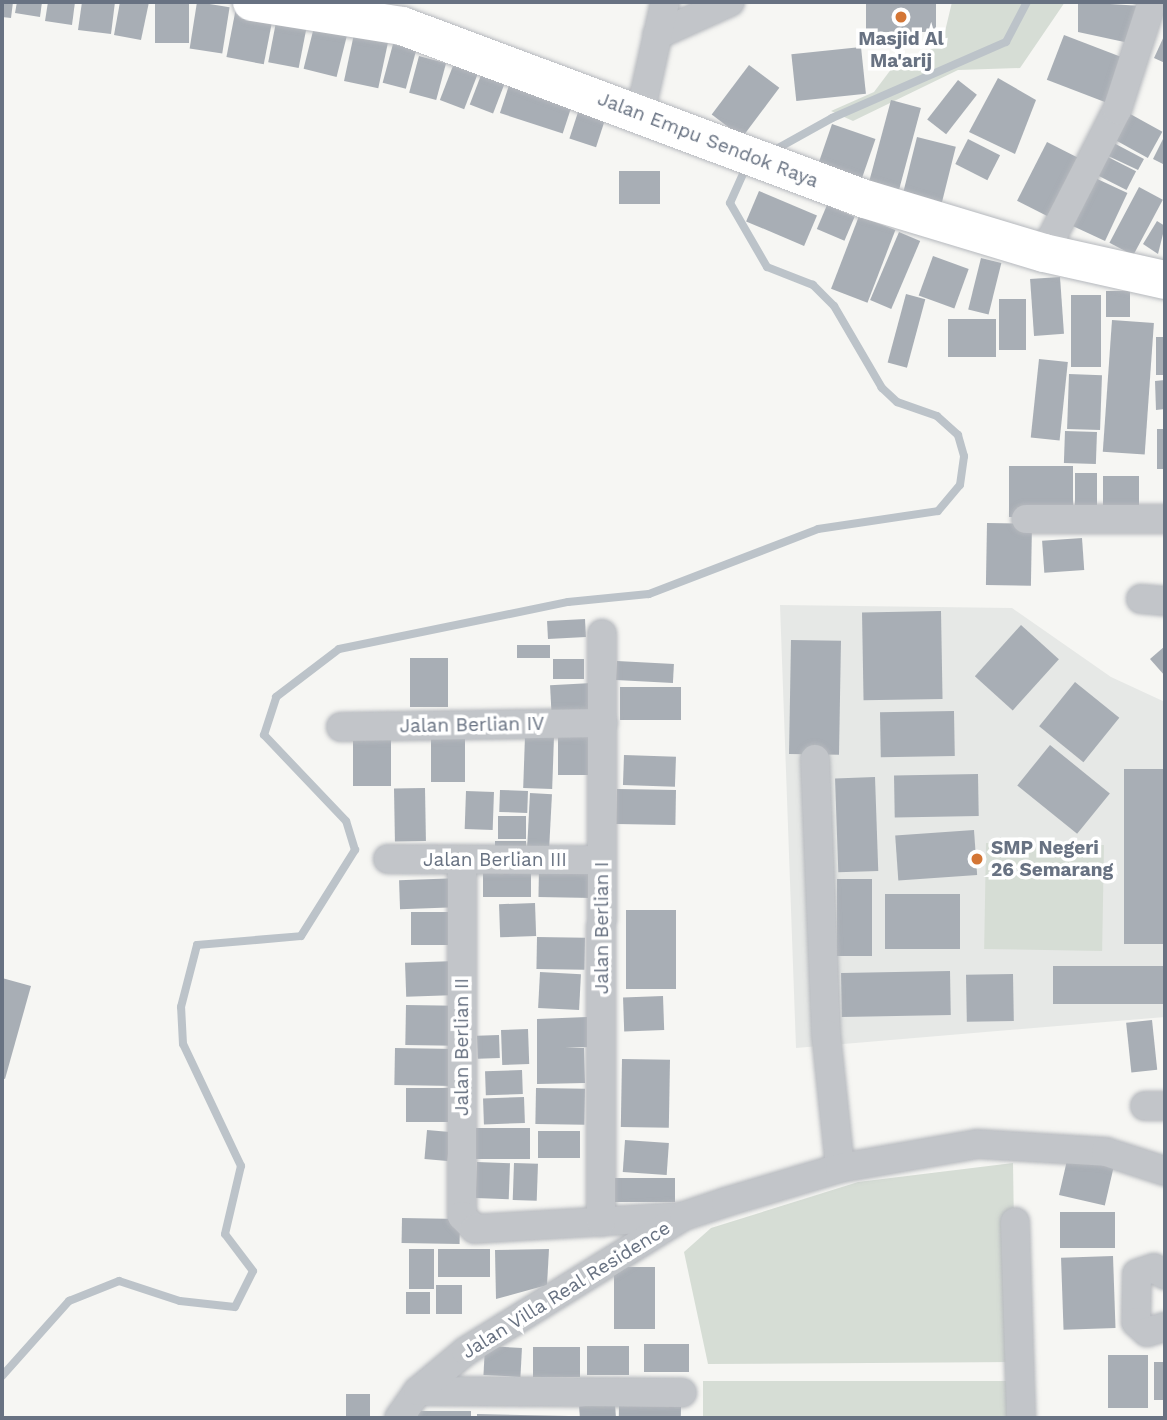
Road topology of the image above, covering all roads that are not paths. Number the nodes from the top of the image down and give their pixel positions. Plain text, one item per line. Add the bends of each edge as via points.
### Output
1 (252, 2) edge
2 (665, 2) edge
3 (730, 2) edge
4 (1152, 2) edge
5 (406, 14) edge
6 (657, 35) junction
7 (640, 114) junction
8 (1044, 253) junction
9 (1165, 280) edge
10 (1026, 519) dead end
11 (1165, 519) edge
12 (602, 635) dead end
13 (603, 723) junction
14 (341, 727) dead end
15 (815, 760) dead end
16 (388, 859) dead end
17 (462, 860) junction
18 (602, 860) junction
19 (840, 1168) junction
20 (1165, 1171) edge
21 (684, 1216) junction
22 (601, 1222) junction
23 (1015, 1222) dead end
24 (1165, 1275) edge
25 (1165, 1327) edge
26 (418, 1391) junction
27 (682, 1393) dead end
28 (399, 1418) edge
29 (1021, 1418) edge

1 - 5 main road, Jalan Empu Sendok Raya
2 - 6 street
3 - 6 street
4 - 8 street via 1117,110
5 - 7 main road, Jalan Empu Sendok Raya
6 - 7 street
7 - 8 main road, Jalan Empu Sendok Raya via 792,173
8 - 9 main road, Jalan Empu Sendok Raya
10 - 11 street
12 - 13 street, Jalan Berlian I
13 - 14 street, Jalan Berlian IV
13 - 18 street, Jalan Berlian I
15 - 19 street via 827,1034
16 - 17 street, Jalan Berlian III
17 - 18 street, Jalan Berlian III
17 - 22 street, Jalan Berlian II via 461,1209 475,1229
18 - 22 street, Jalan Berlian I
19 - 20 street via 977,1144 1106,1152
19 - 21 street
21 - 22 street
21 - 26 street, Jalan Villa Real Residence via 517,1317
23 - 29 street
24 - 25 street via 1154,1268 1137,1274 1136,1322 1147,1332
26 - 27 street, Jalan Villa Real Residence
26 - 28 street, Jalan Villa Real Residence

